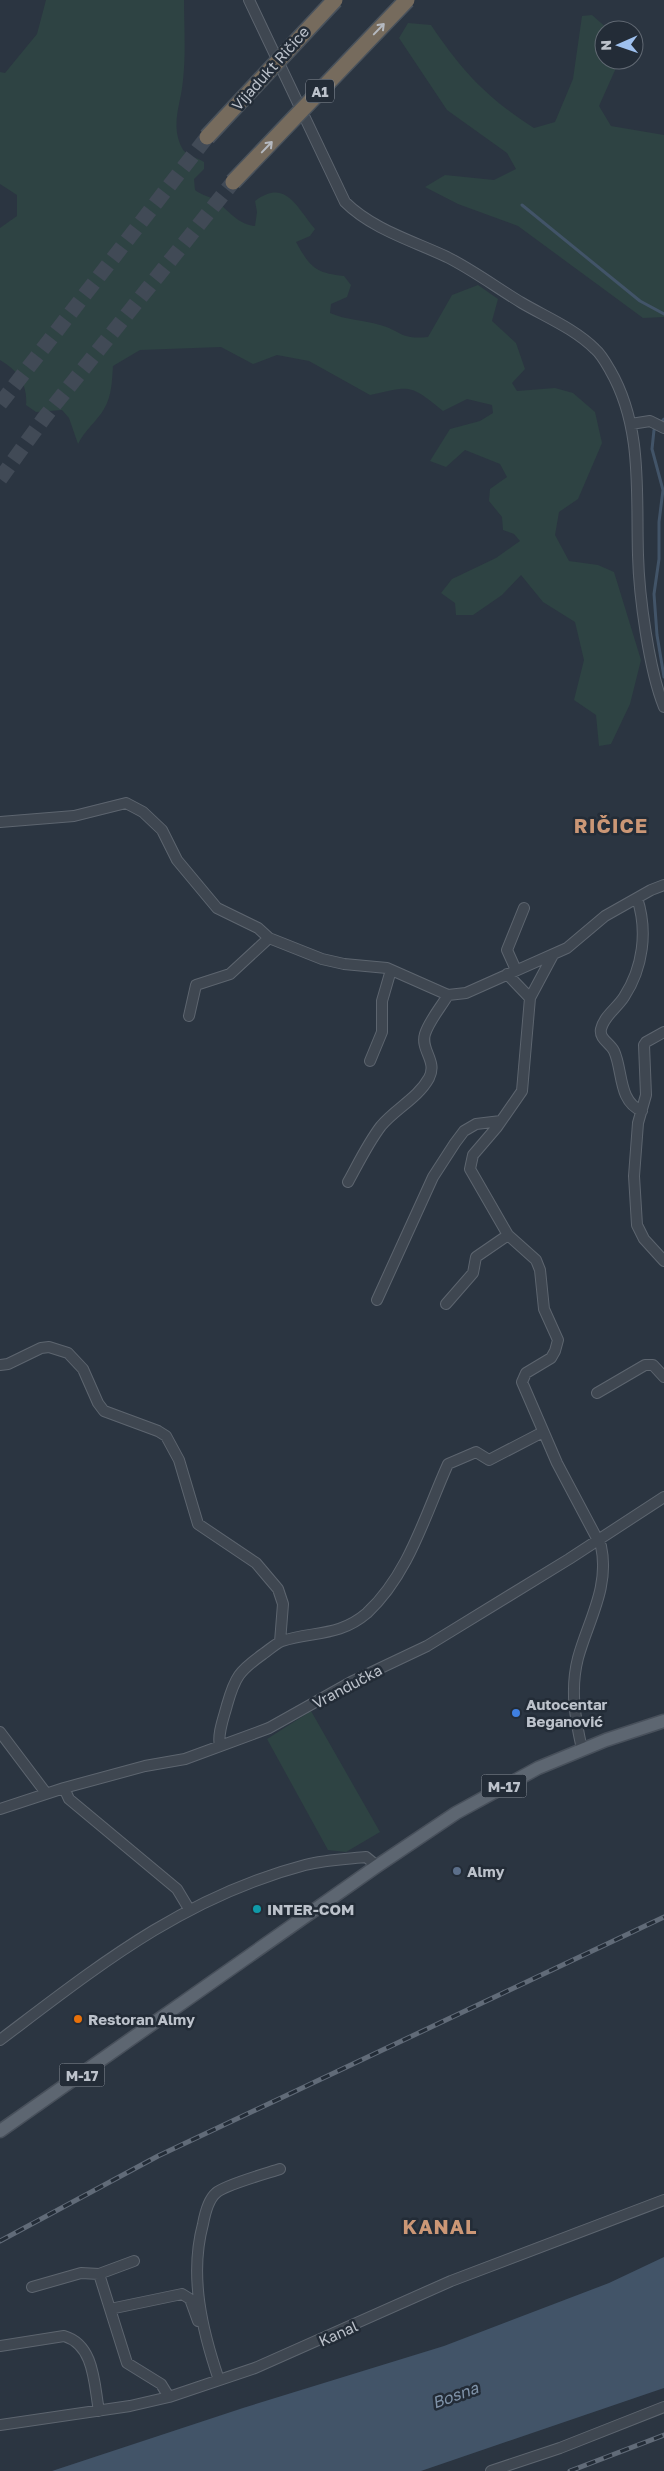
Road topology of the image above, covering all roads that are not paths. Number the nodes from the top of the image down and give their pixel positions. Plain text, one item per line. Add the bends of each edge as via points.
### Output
1 (249, 0) edge
2 (335, 0) edge
3 (407, 0) edge
4 (207, 137) tunnel mouth
5 (233, 182) tunnel mouth
6 (631, 424) junction
7 (664, 428) edge
8 (664, 707) edge
9 (0, 822) edge
10 (664, 885) edge
11 (637, 898) junction
12 (524, 908) dead end
13 (269, 938) junction
14 (553, 955) junction
15 (391, 970) junction
16 (512, 972) junction
17 (448, 995) junction
18 (530, 998) junction
19 (189, 1016) dead end
20 (664, 1032) edge
21 (370, 1061) dead end
22 (642, 1111) junction
23 (501, 1121) junction
24 (348, 1182) dead end
25 (508, 1235) junction
26 (664, 1261) edge
27 (377, 1300) dead end
28 (446, 1304) dead end
29 (0, 1365) edge
30 (664, 1377) edge
31 (597, 1393) dead end
32 (543, 1432) junction
33 (664, 1497) edge
34 (597, 1539) junction
35 (280, 1642) junction
36 (664, 1721) edge
37 (0, 1732) edge
38 (220, 1746) junction
39 (582, 1749) junction
40 (64, 1788) junction
41 (46, 1793) junction
42 (0, 1809) edge
43 (377, 1866) junction
44 (189, 1909) junction
45 (0, 2040) edge
46 (0, 2131) edge
47 (280, 2169) dead end
48 (664, 2200) edge
49 (134, 2261) dead end
50 (99, 2274) junction
51 (32, 2287) dead end
52 (110, 2309) junction
53 (203, 2327) junction
54 (0, 2346) edge
55 (219, 2380) junction
56 (169, 2396) junction
57 (664, 2407) edge
58 (99, 2411) junction
59 (0, 2425) edge
60 (491, 2471) edge

1 - 6 street via 345,202 358,215 450,258 596,349 620,386
2 - 4 highway, Vijadukt Ričice, bridge
5 -> 3 highway, A1, bridge
6 - 7 street via 653,422
6 - 8 street via 645,626
9 - 13 street via 74,816 126,804 143,812 162,830 177,860 217,908 258,928
10 - 11 street
11 - 14 street via 605,916 567,948
11 - 22 street via 644,928 642,948 624,997 606,1020 601,1034 615,1054 626,1097
12 - 16 street via 507,950
13 - 15 street via 322,959
13 - 19 street via 230,974 196,985
14 - 16 street
14 - 18 street
15 - 17 street
15 - 21 street via 382,1002 382,1032
16 - 17 street via 466,993
16 - 18 street
17 - 24 street via 425,1034 424,1042 432,1061 430,1076 380,1128
18 - 23 street via 524,1085
20 - 22 street via 644,1045 647,1079
22 - 26 street via 638,1123 634,1176 637,1225
23 - 25 street via 473,1156 470,1169
23 - 27 street via 476,1124 464,1131 455,1143 433,1178
25 - 28 street via 476,1257 473,1273
25 - 32 street via 536,1260 544,1309 558,1340 551,1358 523,1376 522,1382
29 - 35 street via 41,1348 68,1353 83,1369 104,1411 166,1436 178,1460 198,1524 256,1563 278,1589 283,1604
30 - 31 street via 653,1365 645,1365
32 - 34 street
32 - 35 street via 489,1460 476,1452 448,1464 425,1521 386,1593 350,1625 332,1632
33 - 34 street, Vrandučka
34 - 38 street, Vrandučka via 427,1646 351,1682 269,1728
34 - 39 street via 603,1556 597,1606 579,1656 574,1681 574,1716
35 - 38 street via 244,1668 235,1682 224,1716
36 - 39 main road, M-17
37 - 41 street
38 - 40 street, Vrandučka via 185,1759 145,1766
39 - 43 main road, M-17 via 486,1796
40 - 41 street, Vrandučka
40 - 44 street via 69,1799 177,1889
41 - 42 street, Vrandučka
43 - 44 street via 366,1858 307,1864 246,1883
43 - 46 main road, M-17
44 - 45 street via 112,1956
47 - 53 street via 217,2192 207,2207 197,2244 196,2266
48 - 55 street, Kanal via 451,2281 288,2355
49 - 50 street
50 - 51 street via 81,2273
50 - 52 street
52 - 53 street via 182,2294 190,2299 199,2325
52 - 56 street via 127,2363 161,2384
53 - 55 street
54 - 58 street via 64,2336 72,2339 82,2346 88,2357
55 - 56 street, Kanal
56 - 58 street, Kanal
57 - 60 street
58 - 59 street, Kanal

